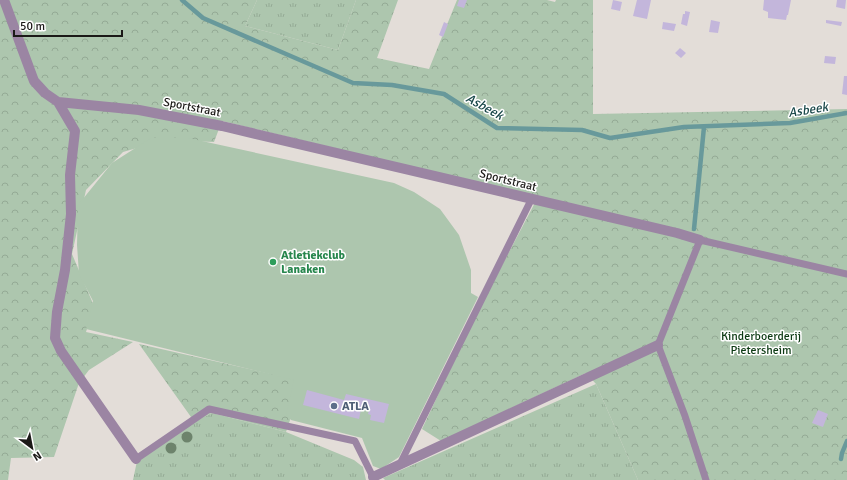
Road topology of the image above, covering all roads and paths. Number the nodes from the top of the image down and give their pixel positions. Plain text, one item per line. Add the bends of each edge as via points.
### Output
1 (4, 0) edge
2 (58, 102) junction
3 (531, 200) junction
4 (700, 240) junction
5 (847, 274) edge
6 (658, 345) junction
7 (136, 459) joint
8 (400, 464) junction
9 (373, 477) joint
10 (706, 480) edge

1 - 2 street via 34,81
2 - 3 street, Sportstraat via 139,110 222,126
2 - 7 street via 75,131 70,175 71,214 66,270 57,312 55,338 61,351
3 - 4 street, Sportstraat
3 - 8 lane
4 - 5 lane
4 - 6 lane
6 - 8 street
6 - 10 lane via 686,416
7 - 9 lane via 209,409 355,441
8 - 9 street

